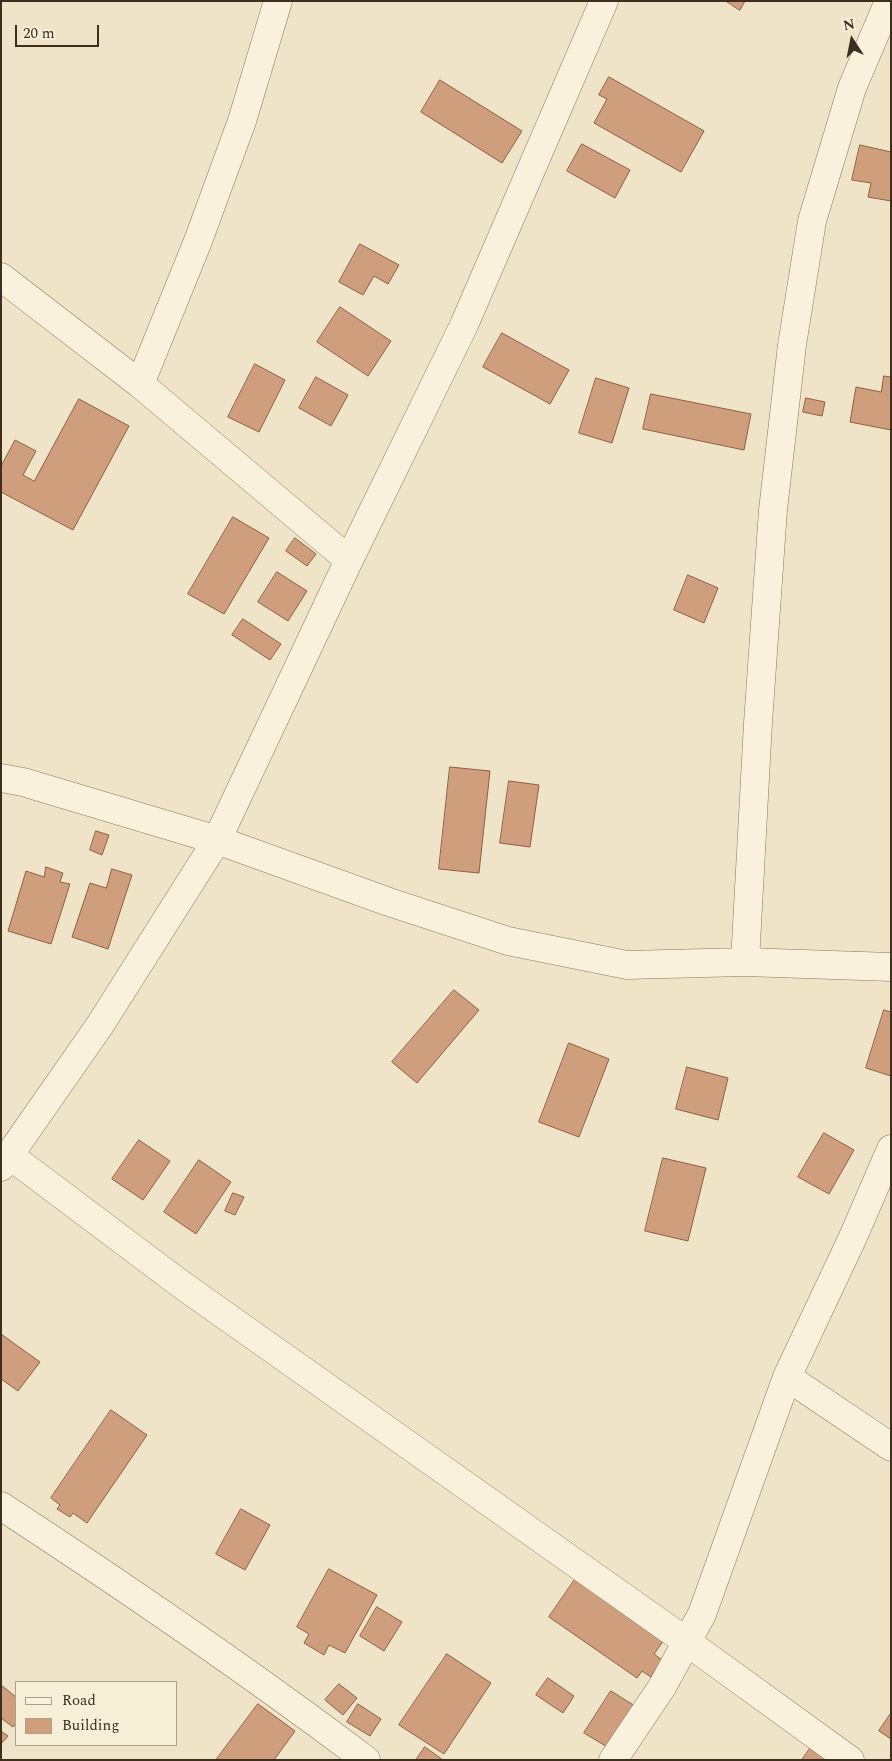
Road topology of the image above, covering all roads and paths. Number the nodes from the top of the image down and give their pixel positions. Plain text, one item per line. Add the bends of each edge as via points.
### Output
1 (278, 1) edge
2 (604, 1) edge
3 (889, 1) edge
4 (4, 282) edge
5 (140, 384) junction
6 (349, 560) junction
7 (1, 778) edge
8 (217, 840) junction
9 (745, 962) junction
10 (891, 967) edge
11 (891, 1149) edge
12 (5, 1161) edge
13 (787, 1377) junction
14 (891, 1447) edge
15 (1, 1506) edge
16 (686, 1642) junction
17 (366, 1760) edge
18 (613, 1760) edge
19 (850, 1760) edge

1 - 5 street via 242,122
2 - 6 street via 464,325
3 - 9 street via 852,88 812,221 792,345 773,510
4 - 5 street
5 - 6 street
6 - 8 street
7 - 8 street
8 - 9 street via 508,941 627,964
8 - 12 street via 100,1025
9 - 10 street
11 - 13 street
12 - 16 street
13 - 14 street
13 - 16 street via 702,1614
15 - 17 street via 284,1698
16 - 18 street via 662,1687
16 - 19 street

